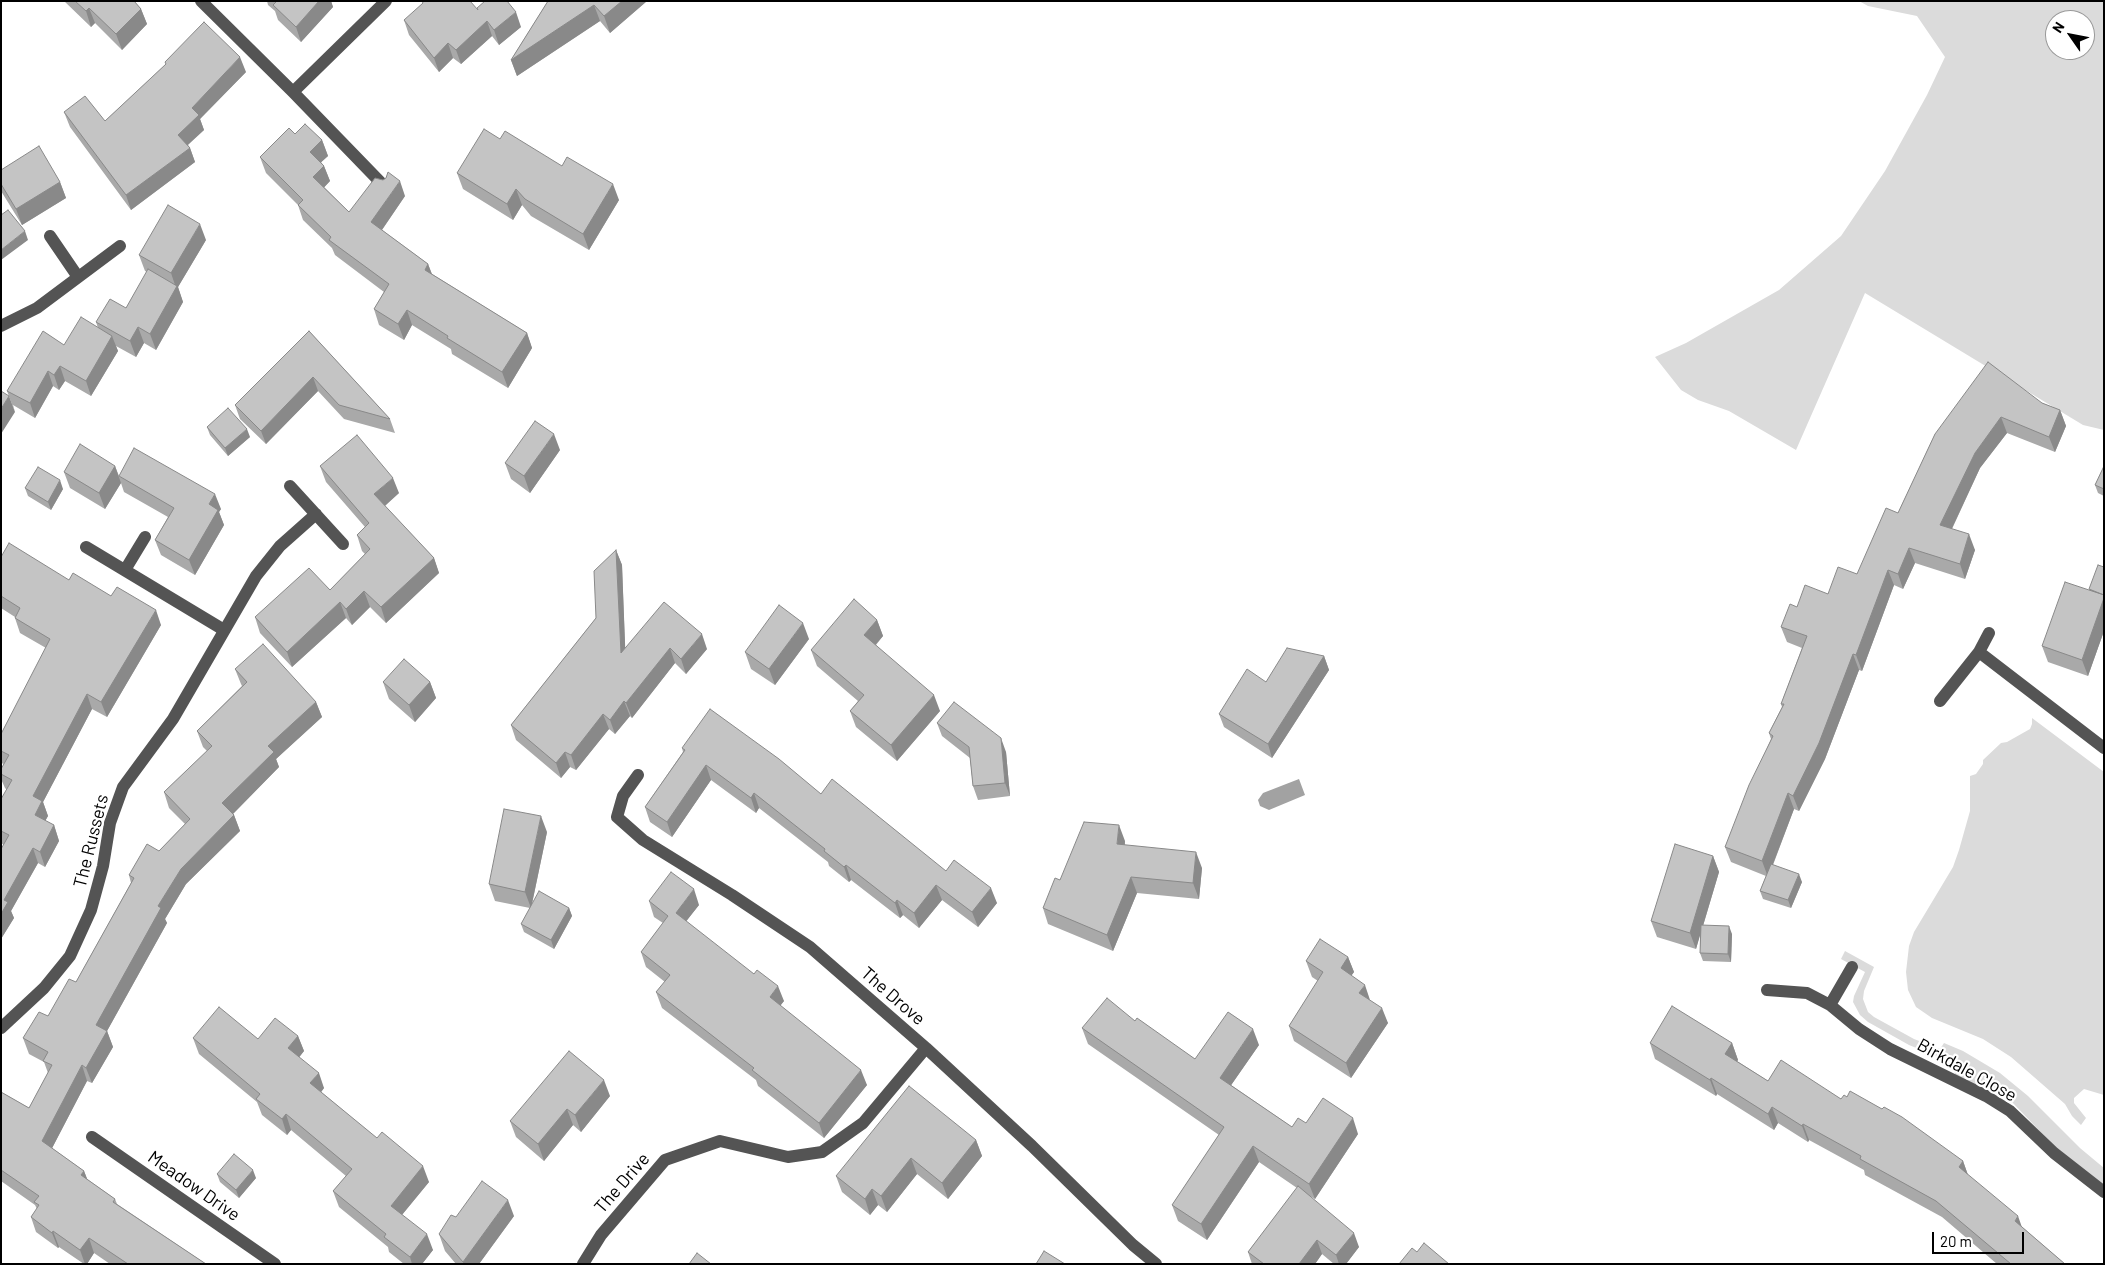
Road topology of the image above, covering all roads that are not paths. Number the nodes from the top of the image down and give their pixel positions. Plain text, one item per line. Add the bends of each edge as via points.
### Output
1 (201, 1) edge
2 (386, 1) edge
3 (293, 92) junction
4 (386, 188) edge
5 (50, 236) dead end
6 (120, 246) dead end
7 (78, 277) junction
8 (1, 326) edge
9 (290, 486) dead end
10 (316, 514) junction
11 (145, 536) dead end
12 (343, 544) dead end
13 (86, 547) dead end
14 (125, 570) junction
15 (224, 630) junction
16 (1989, 633) dead end
17 (1979, 652) junction
18 (1940, 701) dead end
19 (2104, 748) edge
20 (638, 775) dead end
21 (1852, 967) dead end
22 (1767, 990) dead end
23 (1830, 1005) junction
24 (1, 1028) edge
25 (926, 1048) junction
26 (92, 1137) dead end
27 (2104, 1192) edge
28 (275, 1264) edge
29 (583, 1264) edge
30 (1156, 1264) edge

1 - 3 street
2 - 3 street
3 - 4 street
5 - 7 street
6 - 7 street
7 - 8 street via 37,308
9 - 10 street
10 - 12 street
10 - 15 street, The Russets via 280,546 256,576
11 - 14 street
13 - 14 street
14 - 15 street
15 - 24 street, The Russets via 173,719 123,787 110,822 91,910 70,956 44,988
16 - 17 street
17 - 18 street
17 - 19 street
20 - 25 street, The Drove via 623,796 618,817 644,840 810,947
21 - 23 street
22 - 23 street, Birkdale Close via 1807,993
23 - 27 street, Birkdale Close via 1890,1049 2010,1111 2054,1153
25 - 29 street, The Drive via 863,1123 822,1152 788,1157 720,1141 665,1160 600,1235
25 - 30 street, The Drove
26 - 28 street, Meadow Drive

